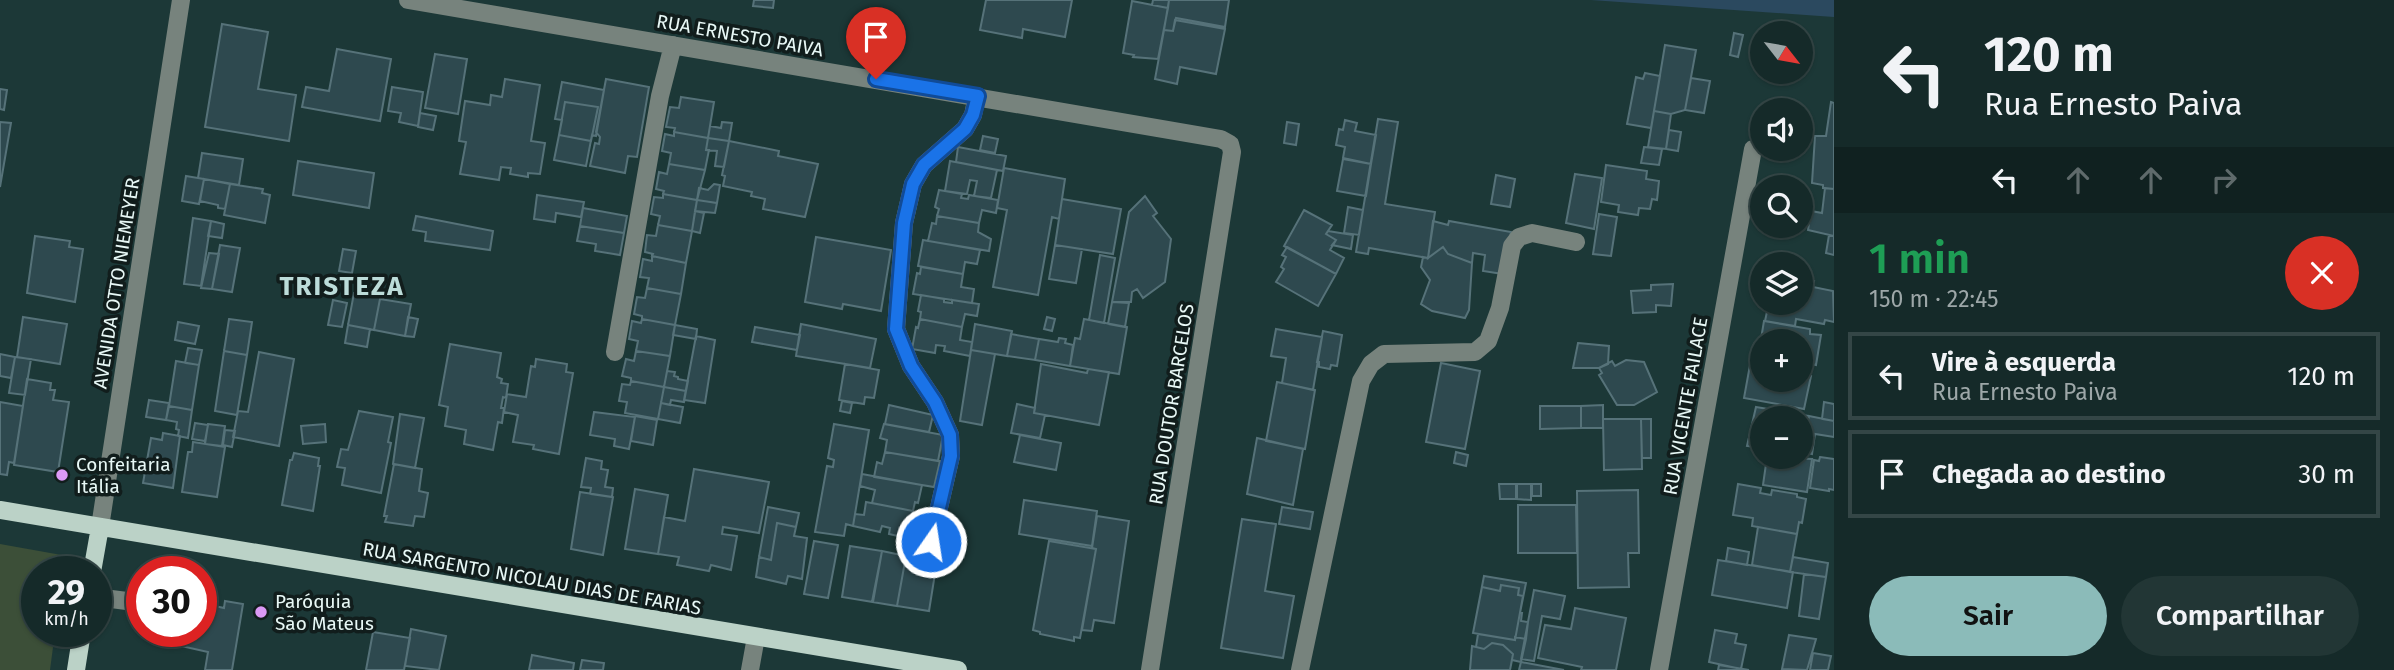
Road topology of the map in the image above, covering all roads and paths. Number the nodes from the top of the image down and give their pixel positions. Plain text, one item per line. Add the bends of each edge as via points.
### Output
1 (181, 0) edge
2 (408, 0) edge
3 (673, 45) junction
4 (978, 96) junction
5 (1230, 144) joint
6 (1751, 161) edge
7 (1576, 242) dead end
8 (615, 352) dead end
9 (0, 510) edge
10 (100, 527) junction
11 (931, 542) dead end
12 (95, 556) edge
13 (756, 637) junction
14 (80, 647) edge
15 (76, 670) edge
16 (750, 670) edge
17 (958, 670) edge
18 (1150, 670) edge
19 (1300, 670) edge
20 (1659, 670) edge

1 - 10 street, AVENIDA OTTO NIEMEYER
2 - 3 street, RUA ERNESTO PAIVA
3 - 4 street, RUA ERNESTO PAIVA
3 - 8 street
4 - 5 street, RUA ERNESTO PAIVA
4 - 11 street via 965,129 924,165 913,184 904,223 896,329 950,435 951,456
5 - 18 street, RUA DOUTOR BARCELOS
6 - 20 street, RUA VICENTE FAILACE
7 - 19 street via 1532,233 1519,237 1512,246 1500,308 1488,341 1475,352 1384,354 1371,364 1361,381
9 - 10 main road, RUA SARGENTO NICOLAU DIAS DE FARIAS
10 - 12 main road, AVENIDA OTTO NIEMEYER
10 - 13 main road, RUA SARGENTO NICOLAU DIAS DE FARIAS
13 - 16 street
13 - 17 main road, RUA SARGENTO NICOLAU DIAS DE FARIAS
14 - 15 main road

